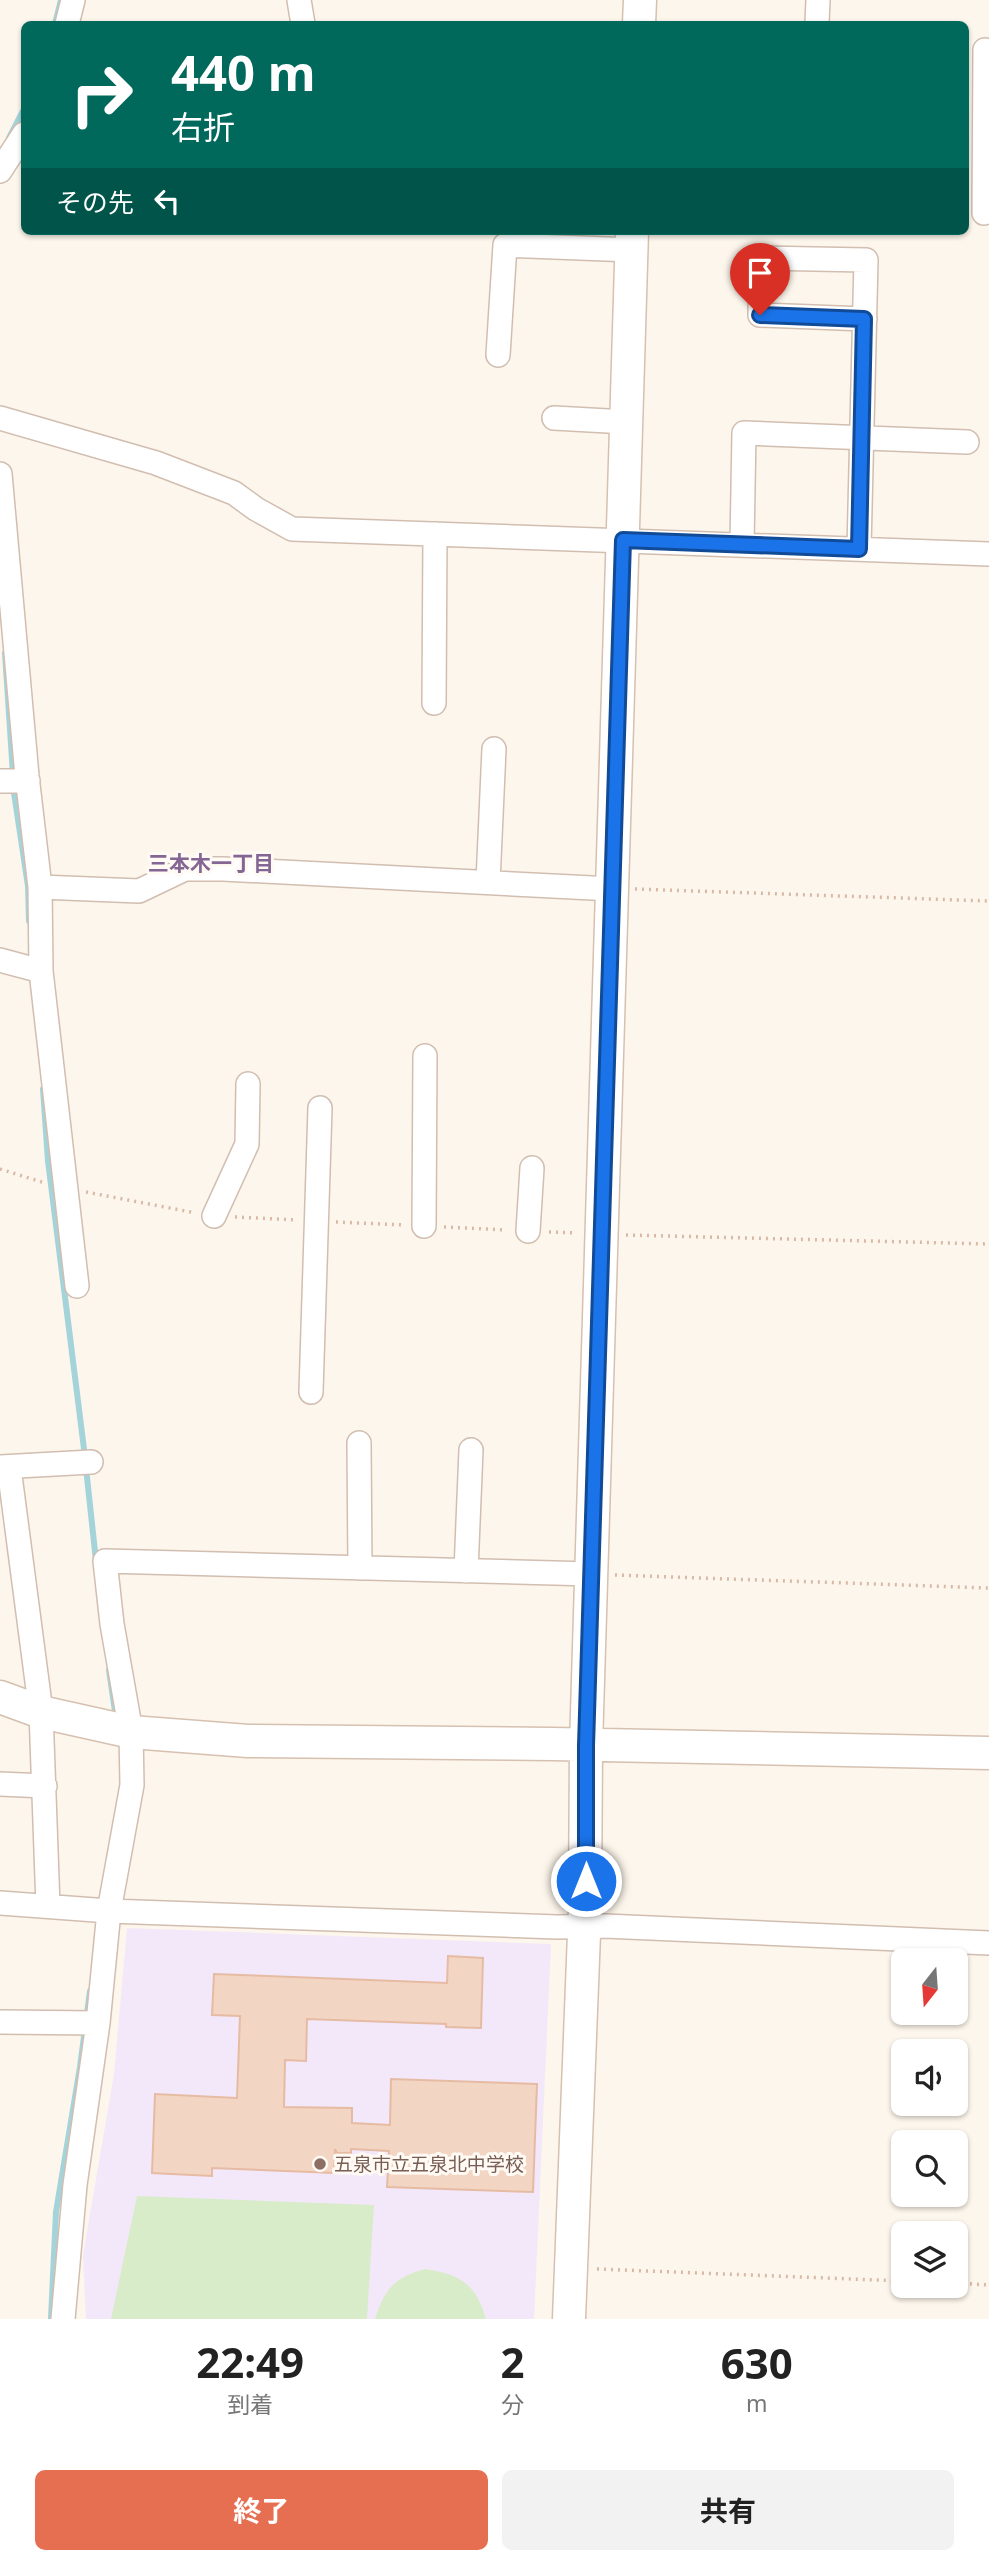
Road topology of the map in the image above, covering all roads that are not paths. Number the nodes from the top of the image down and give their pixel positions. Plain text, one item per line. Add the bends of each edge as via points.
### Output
1 (73, 0) edge
2 (299, 0) edge
3 (639, 0) edge
4 (818, 0) edge
5 (67, 21) edge
6 (302, 21) edge
7 (639, 21) edge
8 (817, 21) edge
9 (980, 50) edge
10 (21, 139) edge
11 (0, 171) edge
12 (984, 214) dead end
13 (632, 241) edge
14 (864, 319) junction
15 (498, 355) dead end
16 (0, 418) edge
17 (554, 418) dead end
18 (626, 422) junction
19 (862, 439) junction
20 (967, 442) dead end
21 (0, 474) edge
22 (435, 534) junction
23 (623, 540) junction
24 (742, 544) junction
25 (859, 549) junction
26 (989, 554) edge
27 (434, 703) dead end
28 (495, 749) dead end
29 (0, 781) edge
30 (28, 781) junction
31 (488, 883) junction
32 (40, 887) junction
33 (612, 888) junction
34 (0, 960) edge
35 (41, 971) junction
36 (425, 1056) dead end
37 (248, 1084) dead end
38 (320, 1108) dead end
39 (532, 1168) dead end
40 (214, 1216) dead end
41 (424, 1226) dead end
42 (528, 1231) dead end
43 (77, 1286) dead end
44 (311, 1392) dead end
45 (359, 1443) dead end
46 (471, 1450) dead end
47 (91, 1462) dead end
48 (4, 1467) edge
49 (360, 1568) junction
50 (466, 1571) junction
51 (592, 1574) junction
52 (0, 1697) edge
53 (41, 1712) junction
54 (131, 1732) junction
55 (586, 1746) junction
56 (989, 1753) edge
57 (0, 1784) edge
58 (45, 1786) junction
59 (0, 1903) edge
60 (48, 1906) junction
61 (109, 1910) junction
62 (583, 1926) junction
63 (989, 1943) edge
64 (0, 2022) edge
65 (98, 2023) junction
66 (63, 2319) edge
67 (569, 2319) edge

1 - 5 street
2 - 6 street
3 - 7 street
4 - 8 street
9 - 12 street
10 - 11 street
13 - 15 street via 505,245
13 - 18 street
14 - 14 street via 866,260 761,258 760,315
14 - 19 street
16 - 22 street via 169,468 234,493 292,529
17 - 18 street
18 - 23 street
19 - 20 street
19 - 24 street via 744,433
19 - 25 street
21 - 30 street
22 - 23 street
22 - 27 street
23 - 24 street
23 - 33 street
24 - 25 street
25 - 26 street
28 - 31 street
29 - 30 street
30 - 32 street
31 - 32 street via 185,869 139,891
31 - 33 street
32 - 35 street
33 - 51 street
34 - 35 street
35 - 43 street
36 - 41 street
37 - 40 street via 247,1144
38 - 44 street
39 - 42 street
45 - 49 street
46 - 50 street
47 - 48 street
48 - 53 street
49 - 50 street
49 - 54 street via 105,1561
50 - 51 street
51 - 55 street
52 - 53 street
53 - 54 street
53 - 58 street
54 - 55 street via 248,1741
54 - 61 street via 132,1785
55 - 56 street
55 - 62 street
57 - 58 street
58 - 60 street
59 - 60 street
60 - 61 street
61 - 62 street
61 - 65 street
62 - 63 street
62 - 67 street
64 - 65 street
65 - 66 street via 75,2185

